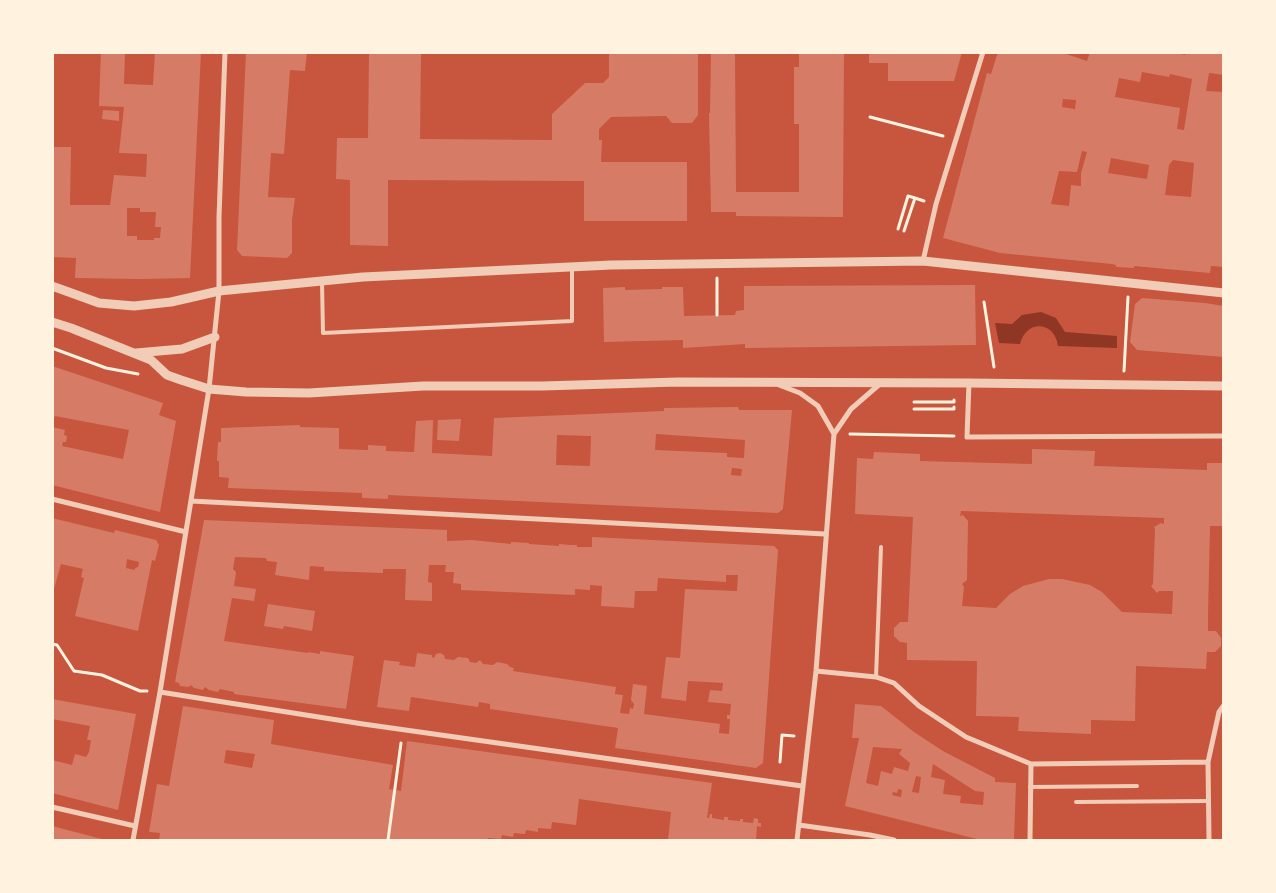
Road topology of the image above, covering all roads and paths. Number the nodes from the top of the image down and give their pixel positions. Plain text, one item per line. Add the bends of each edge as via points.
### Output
1 (225, 52) edge
2 (983, 52) edge
3 (870, 117) dead end
4 (930, 132) dead end
5 (898, 229) dead end
6 (904, 231) dead end
7 (922, 261) junction
8 (717, 263) junction
9 (572, 266) junction
10 (322, 280) junction
11 (1121, 282) junction
12 (52, 286) edge
13 (219, 290) junction
14 (1224, 293) edge
15 (984, 302) dead end
16 (717, 315) dead end
17 (52, 322) edge
18 (215, 337) junction
19 (52, 348) edge
20 (133, 353) junction
21 (168, 375) junction
22 (771, 382) junction
23 (882, 383) junction
24 (969, 383) junction
25 (996, 383) junction
26 (1123, 384) junction
27 (1224, 386) edge
28 (210, 389) junction
29 (914, 402) dead end
30 (950, 402) dead end
31 (914, 409) dead end
32 (950, 409) dead end
33 (834, 434) junction
34 (1224, 436) edge
35 (967, 437) junction
36 (52, 499) edge
37 (191, 501) junction
38 (186, 532) junction
39 (825, 534) junction
40 (881, 546) dead end
41 (52, 644) edge
42 (816, 671) junction
43 (876, 677) junction
44 (160, 692) junction
45 (1224, 705) edge
46 (403, 730) junction
47 (782, 735) dead end
48 (780, 762) dead end
49 (1208, 762) junction
50 (1031, 764) junction
51 (802, 786) junction
52 (1137, 786) dead end
53 (1030, 787) junction
54 (1208, 801) junction
55 (1076, 802) dead end
56 (52, 807) edge
57 (799, 825) junction
58 (135, 826) junction
59 (133, 840) edge
60 (388, 840) edge
61 (797, 840) edge
62 (894, 840) edge
63 (1030, 840) edge
64 (1208, 840) edge

1 - 13 street
2 - 7 street via 936,204
3 - 4 path
5 - 6 path via 908,196 914,199
7 - 8 street
7 - 11 street
8 - 9 street
8 - 16 path
9 - 10 street
9 - 10 lane via 572,322 323,332
10 - 13 street
11 - 14 street
11 - 26 path via 1121,294 1128,294
12 - 13 street via 99,303 134,306 171,302
13 - 18 street
15 - 25 path
17 - 20 street
18 - 20 street via 182,349
18 - 28 street
19 - 21 path via 106,368 136,374
20 - 21 street via 151,360
21 - 28 street
22 - 23 street
22 - 28 street via 423,386 309,393
22 - 33 street via 800,393 818,406
23 - 24 street
23 - 33 street via 851,409
24 - 25 street
24 - 35 street
25 - 26 street
26 - 27 street
28 - 37 street
29 - 30 path
31 - 32 path
33 - 35 path
33 - 39 street
34 - 35 street
36 - 38 street
37 - 38 street
37 - 39 street
38 - 44 street
39 - 42 street
40 - 43 lane
41 - 44 path via 57,645 74,670 102,675 140,691
42 - 43 street
42 - 51 street
43 - 50 street via 894,683 919,706 966,737
44 - 46 street
44 - 58 street
45 - 49 street via 1219,712
46 - 51 street
46 - 60 path
47 - 48 path
49 - 50 street
49 - 54 street
50 - 53 street
51 - 57 street
52 - 53 lane
53 - 63 street
54 - 55 lane
54 - 64 street
56 - 58 street
57 - 61 street
57 - 62 street
58 - 59 street

